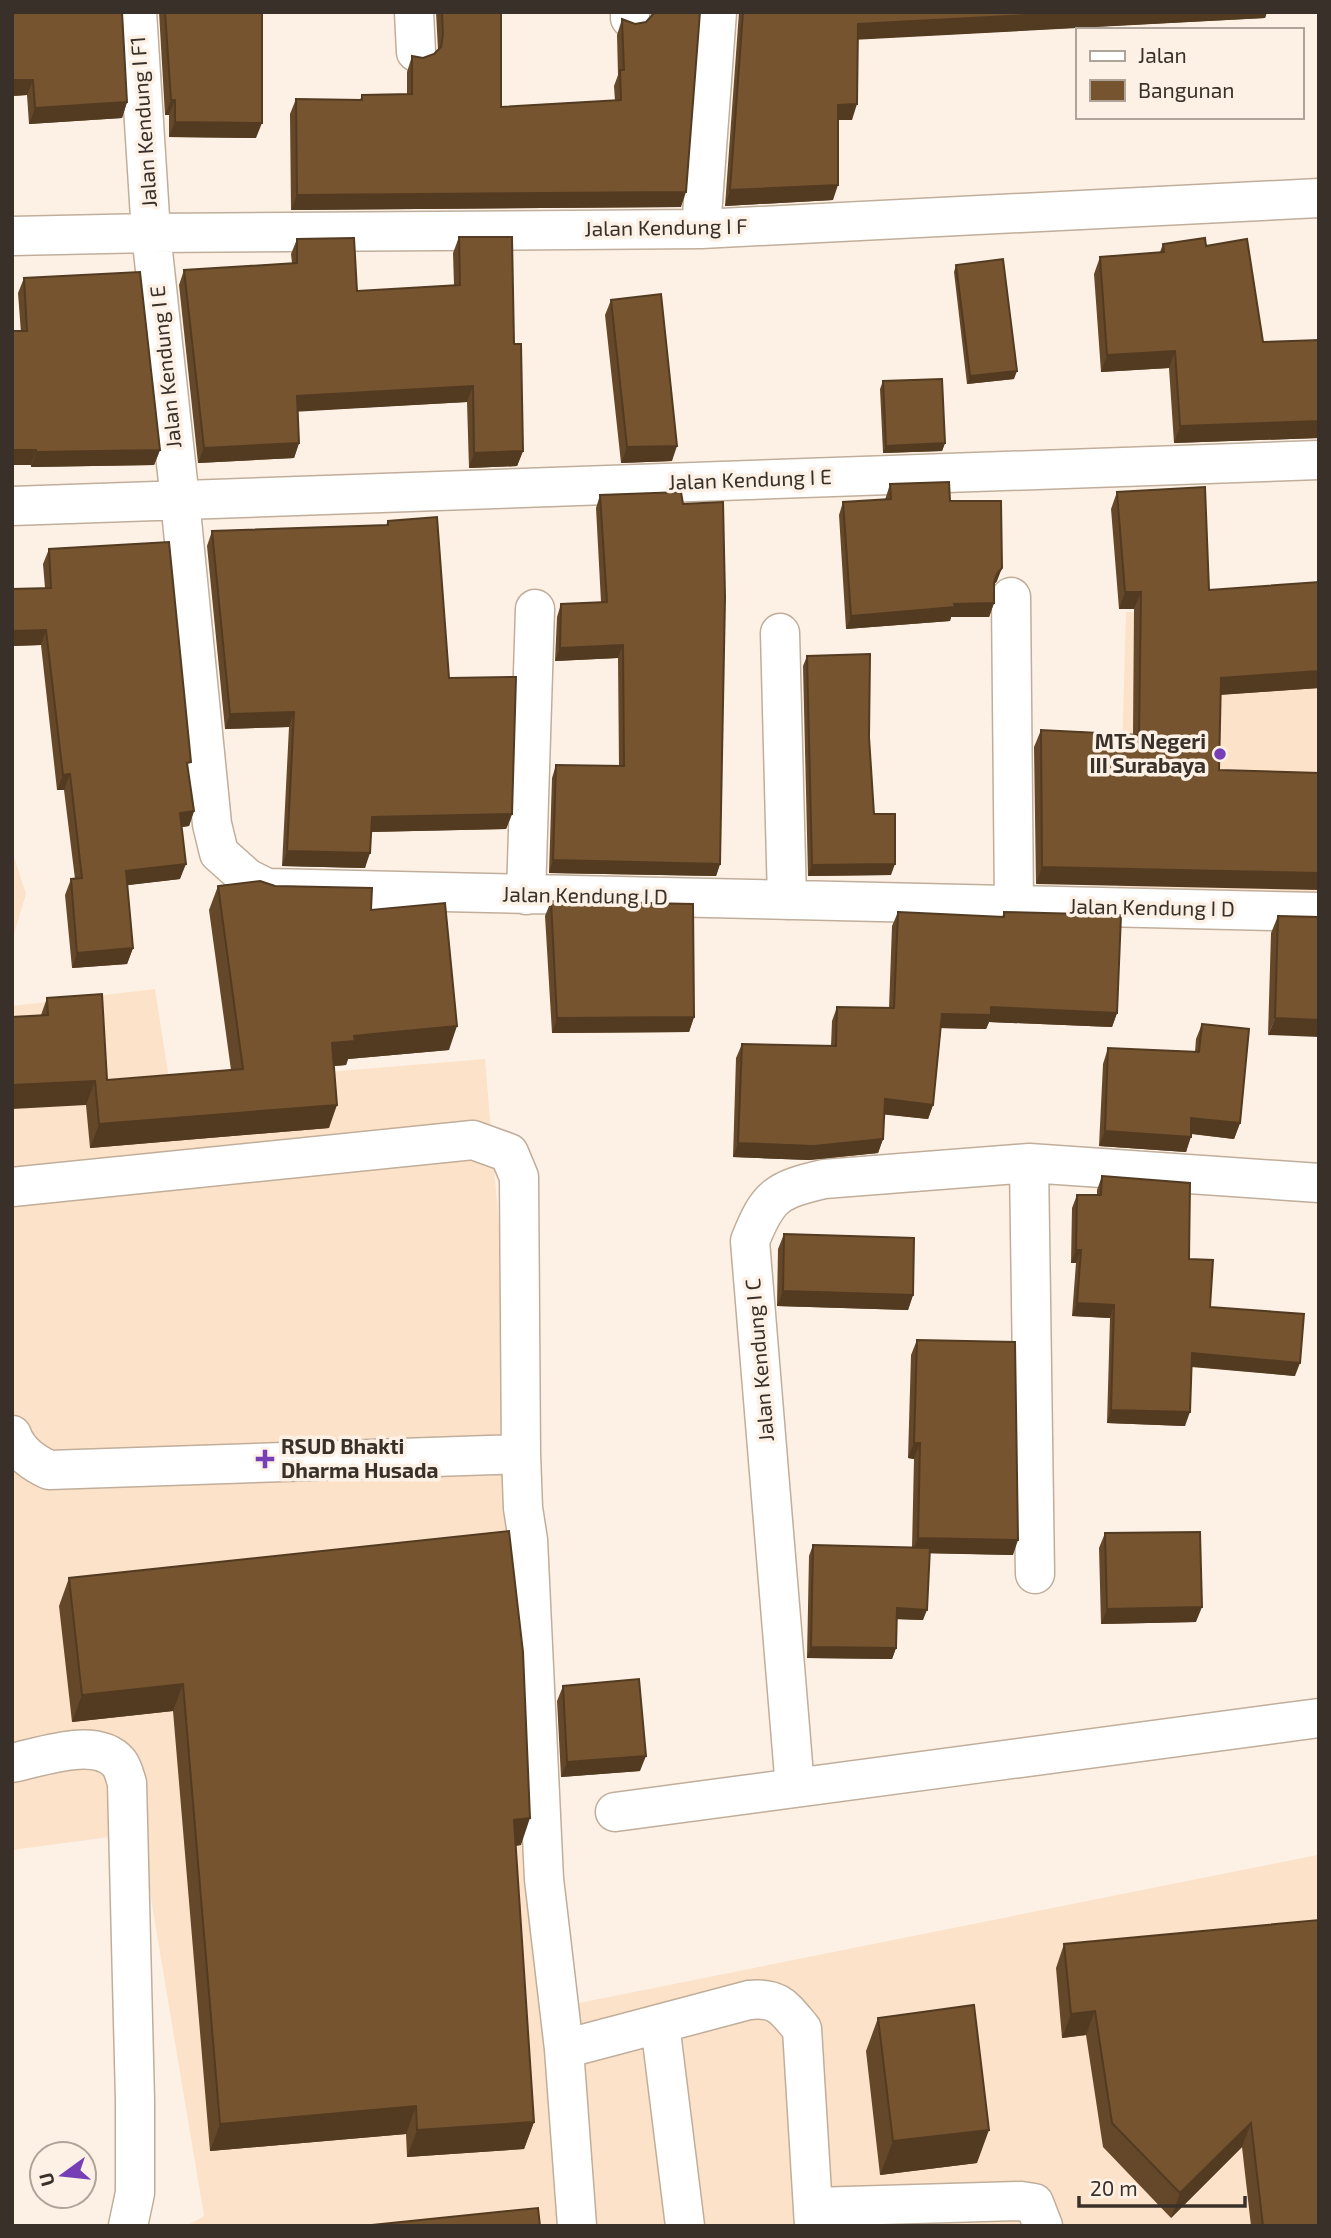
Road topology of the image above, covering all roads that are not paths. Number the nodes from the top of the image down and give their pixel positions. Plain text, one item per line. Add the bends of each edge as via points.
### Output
1 (137, 12) edge
2 (414, 12) edge
3 (717, 12) edge
4 (416, 52) dead end
5 (1319, 198) edge
6 (701, 229) junction
7 (151, 233) junction
8 (12, 236) edge
9 (1319, 460) edge
10 (180, 500) junction
11 (12, 506) edge
12 (1011, 597) dead end
13 (535, 609) dead end
14 (780, 633) dead end
15 (526, 895) junction
16 (786, 900) junction
17 (1013, 905) junction
18 (1319, 912) edge
19 (1029, 1163) junction
20 (1319, 1183) edge
21 (12, 1187) edge
22 (12, 1435) edge
23 (521, 1454) junction
24 (1035, 1574) dead end
25 (1319, 1718) edge
26 (12, 1763) edge
27 (795, 1788) junction
28 (615, 1812) dead end
29 (660, 2024) junction
30 (564, 2049) junction
31 (813, 2216) edge
32 (128, 2226) edge
33 (577, 2226) edge
34 (685, 2226) edge
35 (1043, 2226) edge

1 - 7 street, Jalan Kendung I F1
2 - 4 street
3 - 6 street
5 - 6 street, Jalan Kendung I F
6 - 7 street, Jalan Kendung I F
7 - 8 street, Jalan Kendung I F
7 - 10 street, Jalan Kendung I E
9 - 10 street, Jalan Kendung I E
10 - 11 street, Jalan Kendung I E
10 - 15 street, Jalan Kendung I D via 212,824 219,853 247,878 267,888
12 - 17 street
13 - 15 street
14 - 16 street
15 - 16 street, Jalan Kendung I D
16 - 17 street, Jalan Kendung I D
17 - 18 street, Jalan Kendung I D
19 - 20 street, Jalan Kendung I C
19 - 24 street
19 - 27 street, Jalan Kendung I C via 797,1185 770,1200 750,1241
21 - 23 street via 473,1140 509,1153 519,1177
22 - 23 street via 35,1463 49,1471
23 - 30 street via 544,1879
25 - 27 street
26 - 32 street via 86,1748 104,1752 119,1763 127,1783 135,2126 135,2193
27 - 28 street
29 - 30 street
29 - 31 street via 765,1998 782,2004 803,2029
29 - 34 street
30 - 33 street
31 - 35 street via 1021,2201 1034,2203

